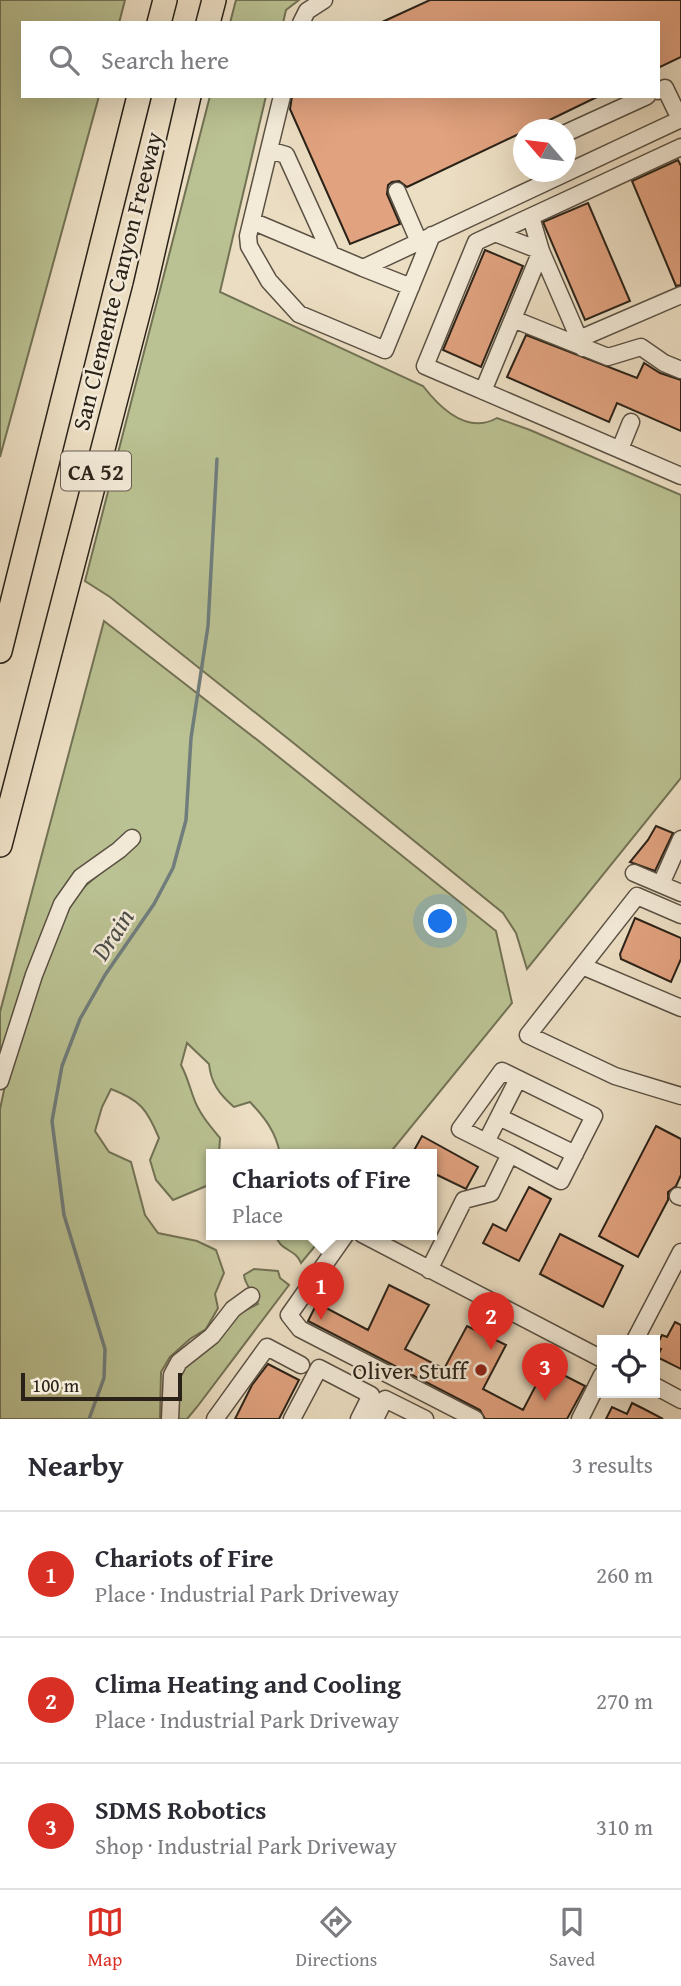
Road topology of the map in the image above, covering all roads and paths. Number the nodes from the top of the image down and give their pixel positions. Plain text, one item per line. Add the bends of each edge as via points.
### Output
1 (164, 0) edge
2 (214, 0) edge
3 (324, 0) edge
4 (159, 21) edge
5 (209, 21) edge
6 (301, 21) edge
7 (660, 90) edge
8 (138, 98) edge
9 (190, 98) edge
10 (282, 98) edge
11 (643, 98) edge
12 (680, 119) edge
13 (576, 128) edge
14 (681, 147) edge
15 (269, 150) junction
16 (576, 164) edge
17 (538, 182) edge
18 (397, 191) dead end
19 (531, 217) junction
20 (252, 221) junction
21 (495, 233) junction
22 (426, 239) junction
23 (541, 251) junction
24 (331, 254) junction
25 (363, 268) junction
26 (411, 287) junction
27 (681, 295) edge
28 (513, 319) junction
29 (581, 344) junction
30 (681, 370) edge
31 (483, 390) junction
32 (631, 422) dead end
33 (620, 449) junction
34 (681, 476) edge
35 (0, 651) edge
36 (132, 838) dead end
37 (681, 839) edge
38 (0, 845) edge
39 (634, 873) dead end
40 (661, 884) junction
41 (681, 893) edge
42 (681, 915) edge
43 (582, 966) junction
44 (681, 1008) edge
45 (518, 1079) junction
46 (0, 1081) edge
47 (681, 1096) edge
48 (499, 1117) junction
49 (486, 1142) junction
50 (510, 1154) junction
51 (575, 1154) junction
52 (342, 1240) edge
53 (373, 1240) edge
54 (681, 1252) edge
55 (429, 1269) junction
56 (676, 1273) edge
57 (251, 1296) dead end
58 (638, 1335) edge
59 (597, 1356) edge
60 (301, 1365) dead end
61 (597, 1386) edge
62 (660, 1389) edge
63 (681, 1400) edge
64 (170, 1419) edge
65 (215, 1419) edge
66 (292, 1419) edge
67 (359, 1419) edge
68 (374, 1419) edge
69 (425, 1419) edge
70 (475, 1419) edge
71 (580, 1419) edge

1 - 4 highway
2 - 5 highway
3 - 6 street
7 - 12 street via 665,88
8 - 35 highway, San Clemente Canyon Freeway / CA 52
9 - 38 highway, San Clemente Canyon Freeway / CA 52
10 - 15 street
11 - 13 street
12 - 16 street
14 - 19 street
15 - 20 street
15 - 24 street via 286,155
17 - 22 street
18 - 22 street
19 - 21 street
19 - 23 street
20 - 24 street
20 - 26 street via 249,246 269,281 299,314 385,350
21 - 23 street
21 - 31 street via 476,242 425,366
22 - 25 street
22 - 26 street
23 - 28 street
23 - 29 street
24 - 25 street
25 - 26 street
27 - 29 street
28 - 29 street
28 - 31 street
29 - 30 street via 608,357 641,347
31 - 33 street
32 - 33 street
33 - 34 street
36 - 46 street via 81,877 62,904
37 - 40 street
39 - 40 street
40 - 41 street
42 - 43 street via 637,896
43 - 44 street
43 - 47 street via 528,1035 615,1076
45 - 48 street
45 - 49 street via 502,1071 460,1129
45 - 51 street via 594,1116
48 - 49 street
48 - 51 street
49 - 50 street
50 - 51 street via 561,1181
50 - 55 street via 491,1193 464,1200
52 - 70 street via 289,1315 300,1329
53 - 55 street
54 - 56 street
55 - 59 street
56 - 58 street
57 - 64 street via 179,1362 172,1376
60 - 65 street via 267,1347
61 - 71 street
62 - 63 street
66 - 67 street via 319,1368 371,1395
68 - 69 street via 385,1399

